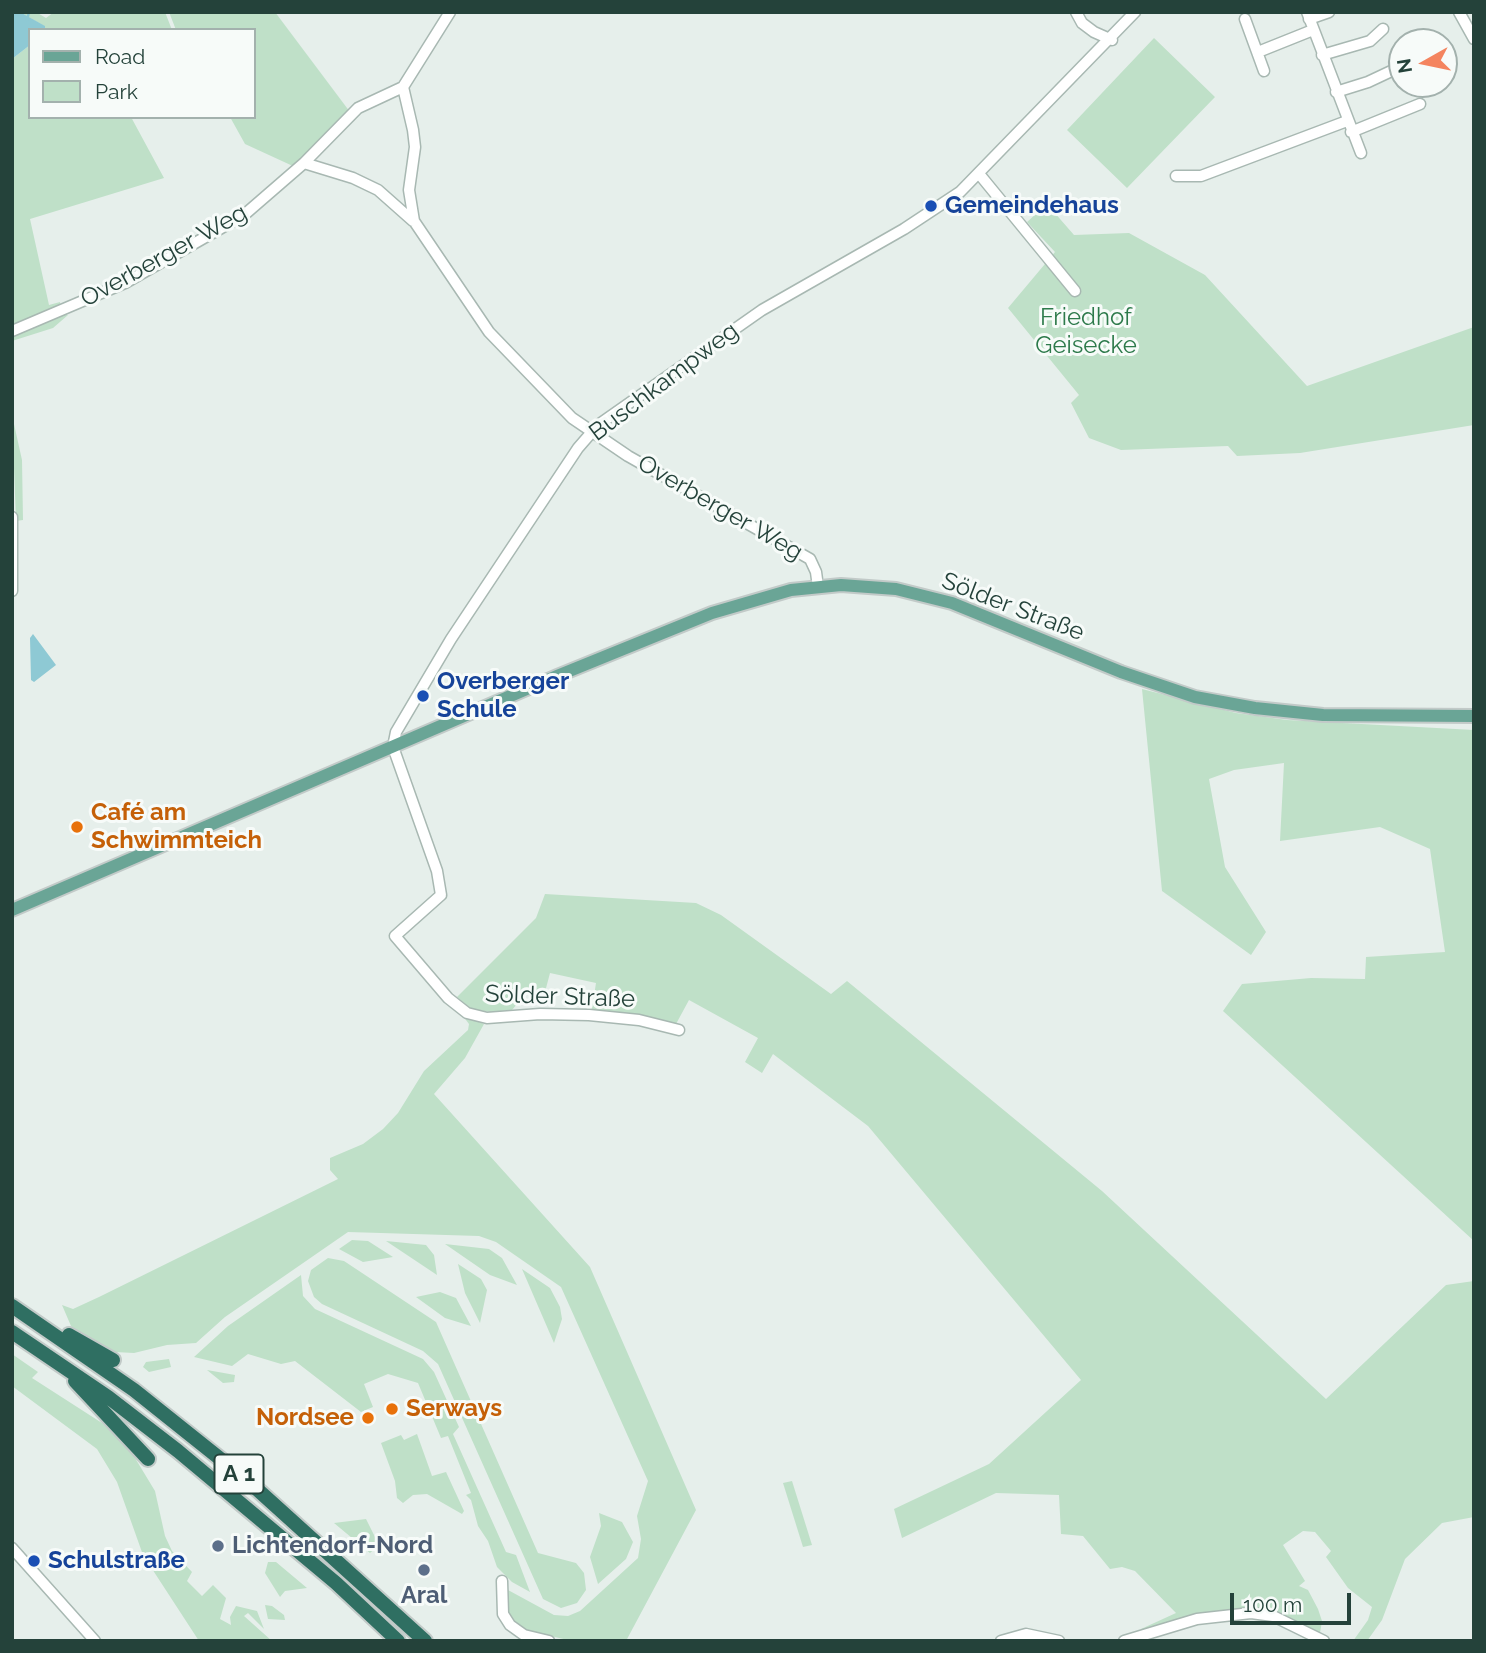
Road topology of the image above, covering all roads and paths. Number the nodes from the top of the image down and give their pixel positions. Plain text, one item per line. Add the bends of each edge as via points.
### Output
1 (450, 12) edge
2 (1076, 12) edge
3 (1135, 12) edge
4 (1329, 12) edge
5 (1458, 12) edge
6 (1308, 16) edge
7 (1245, 19) dead end
8 (1383, 29) dead end
9 (1313, 30) junction
10 (1474, 39) edge
11 (1112, 40) junction
12 (1258, 52) junction
13 (1322, 55) junction
14 (1265, 71) dead end
15 (1388, 72) edge
16 (403, 87) junction
17 (1336, 92) junction
18 (1420, 104) dead end
19 (1347, 121) junction
20 (1351, 132) junction
21 (1361, 153) dead end
22 (304, 163) junction
23 (980, 175) junction
24 (1176, 176) dead end
25 (414, 221) junction
26 (1075, 291) dead end
27 (12, 331) edge
28 (592, 431) junction
29 (12, 517) edge
30 (818, 587) junction
31 (12, 591) edge
32 (1474, 716) edge
33 (393, 747) junction
34 (12, 910) edge
35 (679, 1030) dead end
36 (12, 1307) edge
37 (38, 1323) junction
38 (12, 1332) edge
39 (113, 1360) dead end
40 (63, 1366) junction
41 (148, 1459) dead end
42 (12, 1548) edge
43 (502, 1581) dead end
44 (95, 1641) edge
45 (398, 1641) edge
46 (425, 1641) edge
47 (549, 1641) edge
48 (1001, 1641) edge
49 (1059, 1641) edge
50 (1124, 1641) edge
51 (1324, 1641) edge

1 - 16 street
2 - 11 street via 1082,23
3 - 11 street, Buschkampweg
4 - 6 street
5 - 10 street
6 - 9 street
7 - 12 street
8 - 13 street via 1370,41
9 - 12 street
9 - 13 street
11 - 23 street, Buschkampweg
12 - 14 street
13 - 17 street
15 - 17 street
16 - 22 street, Overberger Weg via 358,108
16 - 25 street, Overberger Weg via 414,130 409,190
17 - 19 street
18 - 20 street
19 - 20 street
19 - 24 street via 1201,176
20 - 21 street
22 - 25 street, Overberger Weg via 377,190
22 - 27 street, Overberger Weg via 244,215 167,261 84,303
23 - 26 street
23 - 28 street, Buschkampweg via 935,211 762,310
25 - 28 street, Overberger Weg via 489,332 572,418
28 - 30 street, Overberger Weg via 810,559
28 - 33 street, Buschkampweg via 451,639 399,725
29 - 31 street
30 - 32 main road, Sölder Straße via 896,589 952,603 1195,697 1323,715
30 - 33 main road, Sölder Straße via 756,598 712,613
33 - 34 main road, Sölder Straße
33 - 35 street, Sölder Straße via 437,871 441,895 395,936 449,998 467,1013 487,1018 590,1015
36 - 37 highway, A 1
37 - 39 highway via 78,1338
37 - 46 highway, A 1 via 134,1390 248,1481
38 - 40 highway, A 1
40 - 41 highway
40 - 45 highway, A 1 via 234,1496
42 - 44 street
43 - 47 street via 503,1614 510,1625 524,1635
48 - 49 street via 1026,1634
50 - 51 street via 1197,1619 1251,1613 1273,1616

